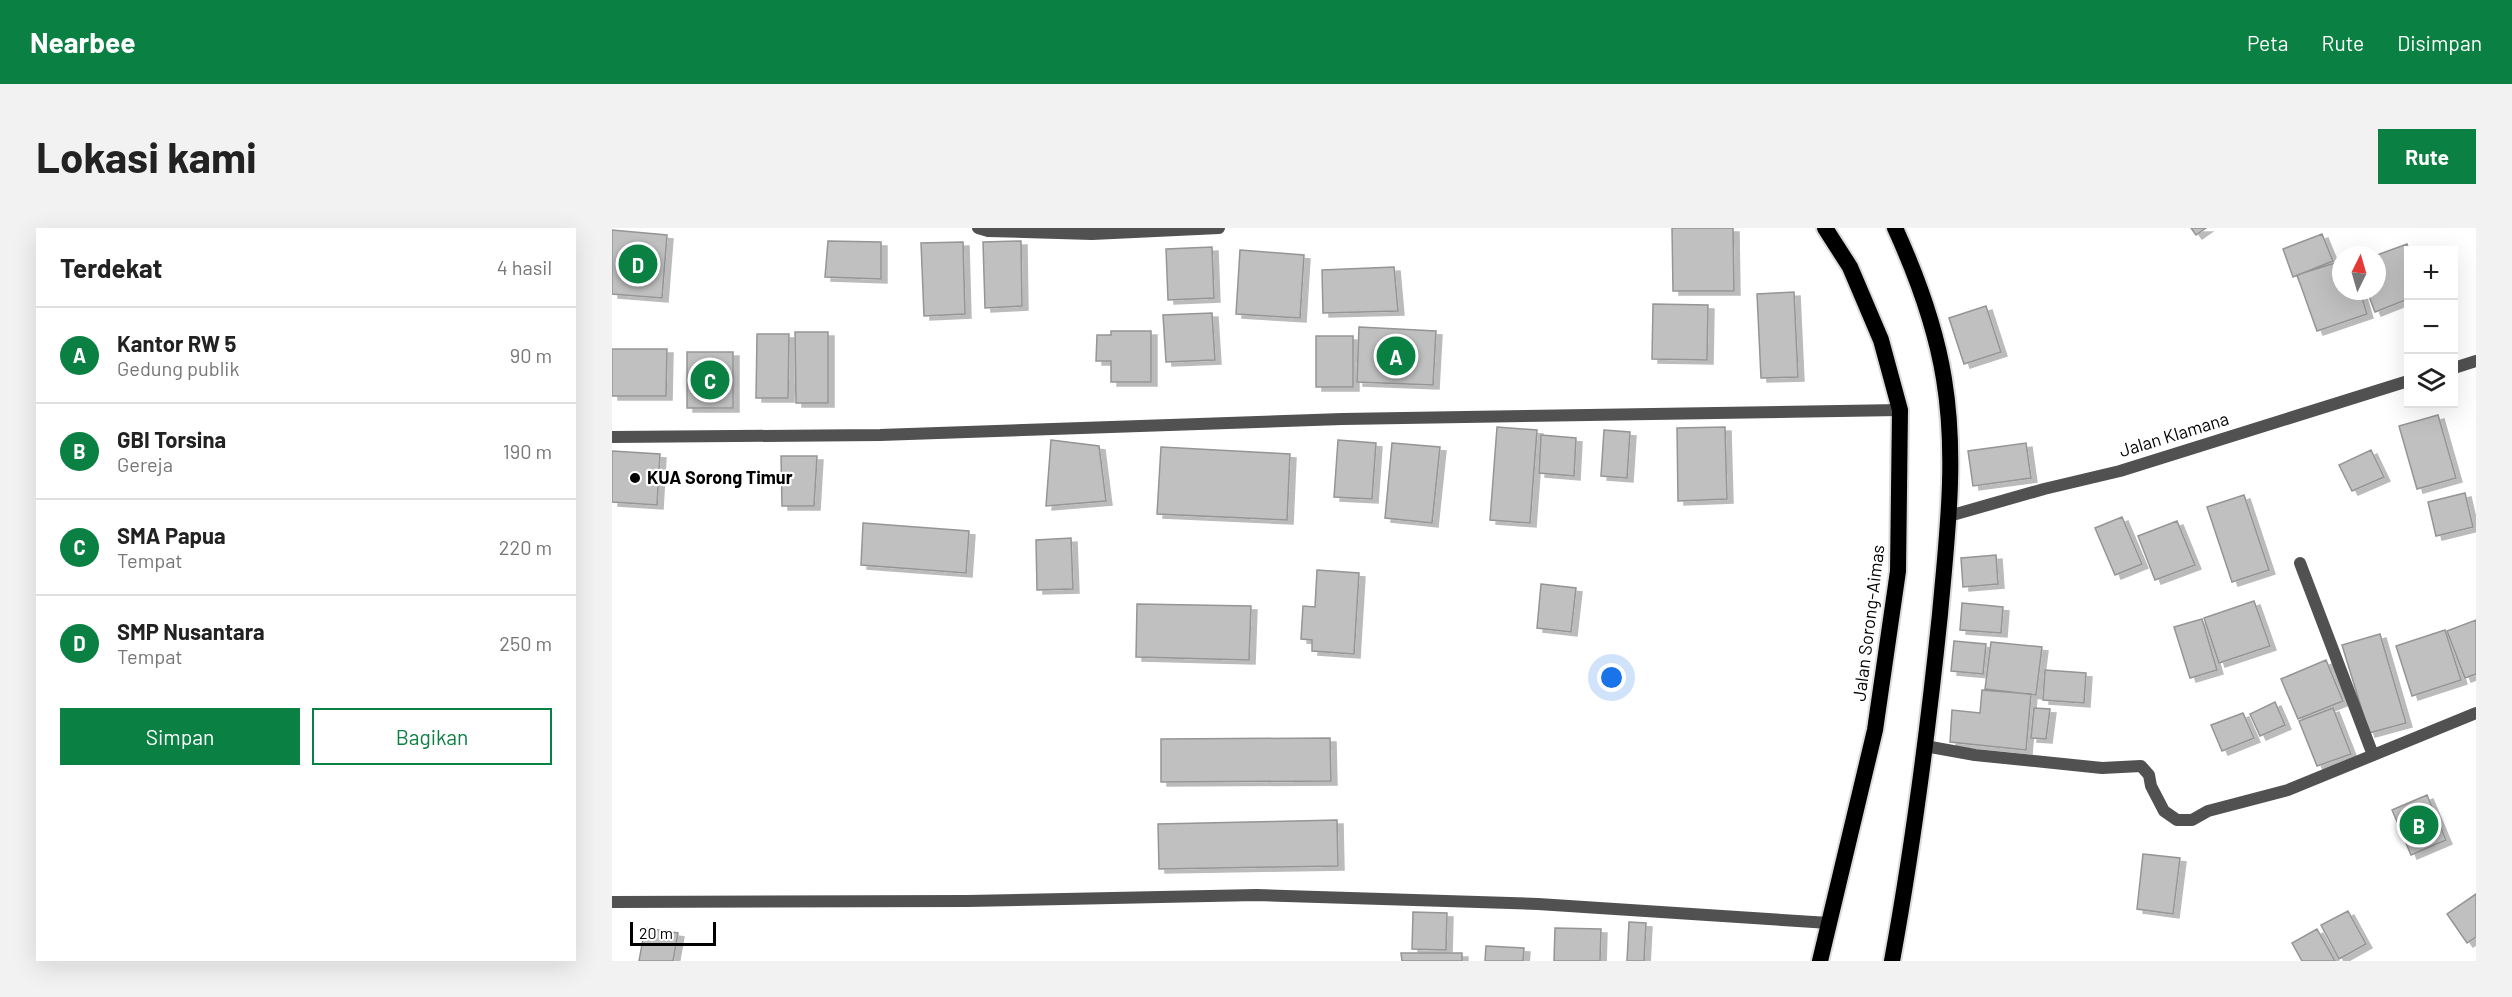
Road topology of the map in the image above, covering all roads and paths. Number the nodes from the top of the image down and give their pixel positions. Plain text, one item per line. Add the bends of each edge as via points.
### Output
1 (978, 228) edge
2 (1219, 228) edge
3 (1825, 228) edge
4 (1895, 228) edge
5 (2476, 361) edge
6 (2458, 367) edge
7 (2404, 383) edge
8 (1900, 410) junction
9 (612, 437) edge
10 (1949, 516) junction
11 (2300, 563) dead end
12 (2476, 713) edge
13 (1925, 746) junction
14 (2373, 755) junction
15 (612, 902) edge
16 (1829, 923) junction
17 (1820, 961) edge
18 (1892, 961) edge

1 - 2 street via 1092,234
3 - 8 highway, Jalan Sorong-Aimas via 1850,267 1881,340
4 - 10 highway via 1932,325 1944,378 1951,434
5 - 6 street
7 - 10 street, Jalan Klamana via 2120,471
8 - 9 street via 1342,419 880,435
8 - 16 highway, Jalan Sorong-Aimas via 1898,571 1875,730
10 - 13 highway
11 - 14 street
12 - 14 street
13 - 14 street via 2102,768 2141,766 2149,775 2164,812 2176,820 2192,820 2288,790
13 - 18 highway
15 - 16 street via 1257,895 1538,904
16 - 17 highway, Jalan Sorong-Aimas

